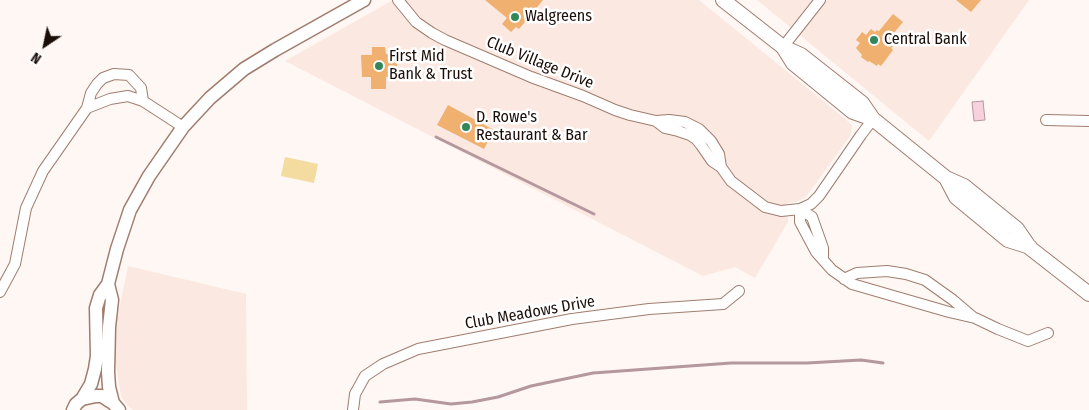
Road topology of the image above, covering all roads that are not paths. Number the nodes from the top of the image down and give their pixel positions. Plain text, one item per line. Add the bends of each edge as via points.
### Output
1 (364, 0) edge
2 (398, 0) edge
3 (723, 0) edge
4 (820, 0) edge
5 (782, 47) junction
6 (143, 101) junction
7 (87, 108) junction
8 (873, 119) junction
9 (1046, 120) dead end
10 (1089, 122) edge
11 (183, 127) junction
12 (800, 209) junction
13 (844, 279) junction
14 (108, 284) junction
15 (740, 291) dead end
16 (0, 292) edge
17 (1089, 294) edge
18 (974, 318) junction
19 (1048, 333) dead end
20 (77, 405) edge
21 (118, 408) edge
22 (62, 410) edge
23 (352, 410) edge

1 - 11 street via 244,69
2 - 12 street, Club Village Drive via 423,27 445,40 531,77 630,115 656,121 685,122 699,129 711,141 719,154 721,167 731,181 772,210
3 - 5 main road
4 - 5 street
5 - 8 main road via 793,64 853,112
6 - 7 street via 128,96
6 - 7 street via 141,88 129,75 114,74 97,84
6 - 11 street
7 - 16 street via 43,171 26,208 15,264
8 - 12 street via 819,196
8 - 17 main road via 946,178 964,186 1017,229 1030,248
9 - 10 street
11 - 14 street via 130,210
12 - 13 street via 800,222 816,252
13 - 18 street via 904,300
13 - 18 street via 857,273 887,271 906,274 925,280
14 - 20 street via 96,308 95,370 91,384
14 - 21 street via 112,300 109,387
15 - 23 street, Club Meadows Drive via 723,304 572,319 418,349 365,376 355,394
18 - 19 street via 1028,341
20 - 21 street via 102,396
20 - 22 street

